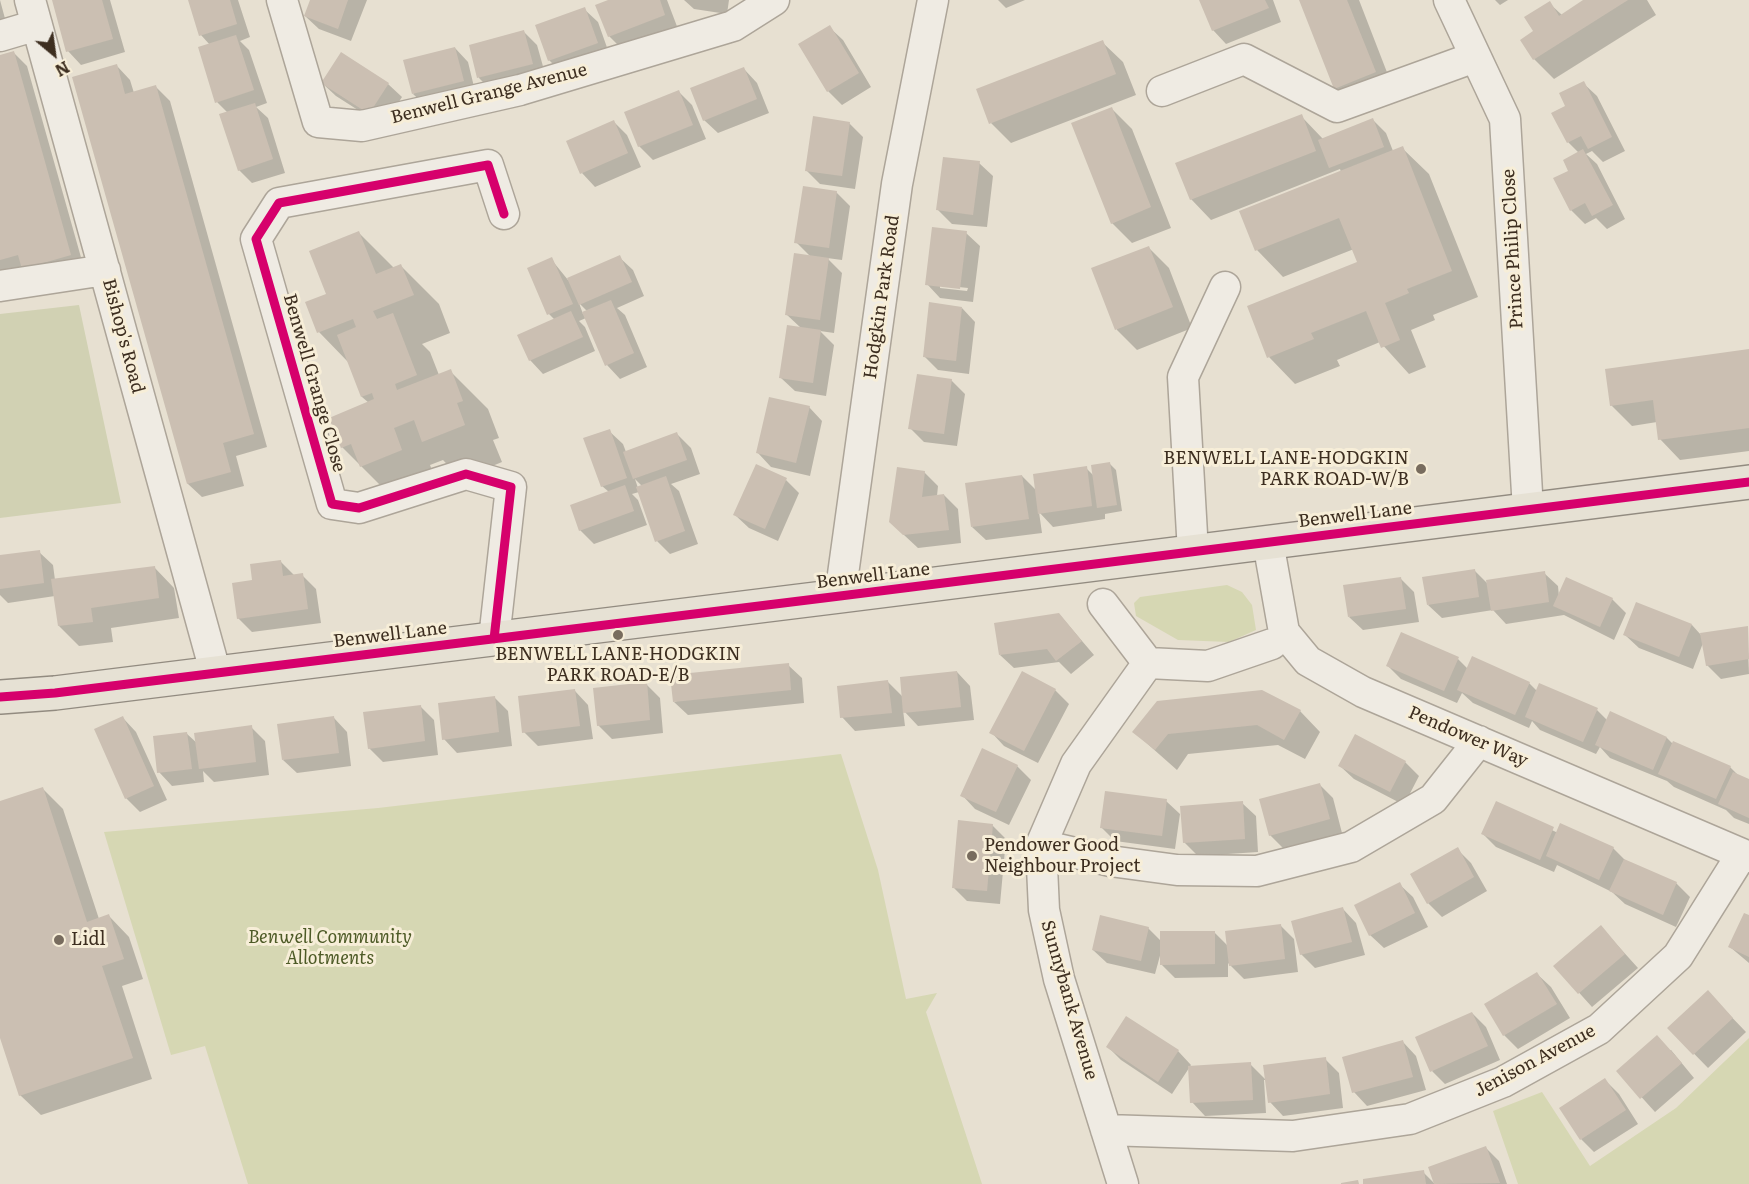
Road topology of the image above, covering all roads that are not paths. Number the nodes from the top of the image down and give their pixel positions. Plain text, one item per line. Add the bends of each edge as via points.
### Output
1 (282, 0) edge
2 (774, 0) edge
3 (933, 0) edge
4 (1449, 0) edge
5 (34, 13) edge
6 (0, 36) edge
7 (1475, 57) junction
8 (1162, 91) dead end
9 (504, 214) dead end
10 (105, 270) junction
11 (0, 286) edge
12 (1225, 287) dead end
13 (1749, 482) edge
14 (1528, 510) junction
15 (1268, 543) junction
16 (1193, 552) junction
17 (840, 596) junction
18 (1103, 604) dead end
19 (495, 639) junction
20 (1272, 644) dead end
21 (1148, 663) junction
22 (215, 671) junction
23 (0, 697) edge
24 (1479, 741) junction
25 (1041, 845) junction
26 (1745, 856) edge
27 (1106, 1130) junction
28 (1123, 1184) edge

1 - 2 street, Benwell Grange Avenue via 318,122 362,126 520,90 733,26
3 - 17 street, Hodgkin Park Road via 897,184
4 - 7 street, Prince Philip Close
5 - 6 street
5 - 10 street, Bishop's Road
7 - 8 street via 1337,107 1244,59
7 - 14 street, Prince Philip Close via 1505,119
9 - 19 street, Benwell Grange Close via 488,165 279,203 256,238 332,504 359,508 466,474 511,487
10 - 11 street
10 - 22 street, Bishop's Road
12 - 16 street via 1183,377
13 - 14 main road, Benwell Lane
14 - 15 main road, Benwell Lane
15 - 16 main road, Benwell Lane
15 - 24 street, Pendower Way via 1284,632 1308,661 1363,692
16 - 17 main road, Benwell Lane
17 - 19 main road, Benwell Lane
18 - 21 street
19 - 22 main road, Benwell Lane
20 - 21 street via 1208,666
21 - 25 street, Sunnybank Avenue via 1076,764
22 - 23 main road, Benwell Lane
24 - 25 street via 1433,799 1352,847 1257,871 1177,870 1110,861
24 - 26 street, Pendower Way
25 - 27 street, Sunnybank Avenue via 1044,910 1059,979
26 - 27 street, Jenison Avenue via 1678,956 1599,1029 1503,1082 1410,1119 1293,1136
27 - 28 street, Sunnybank Avenue

